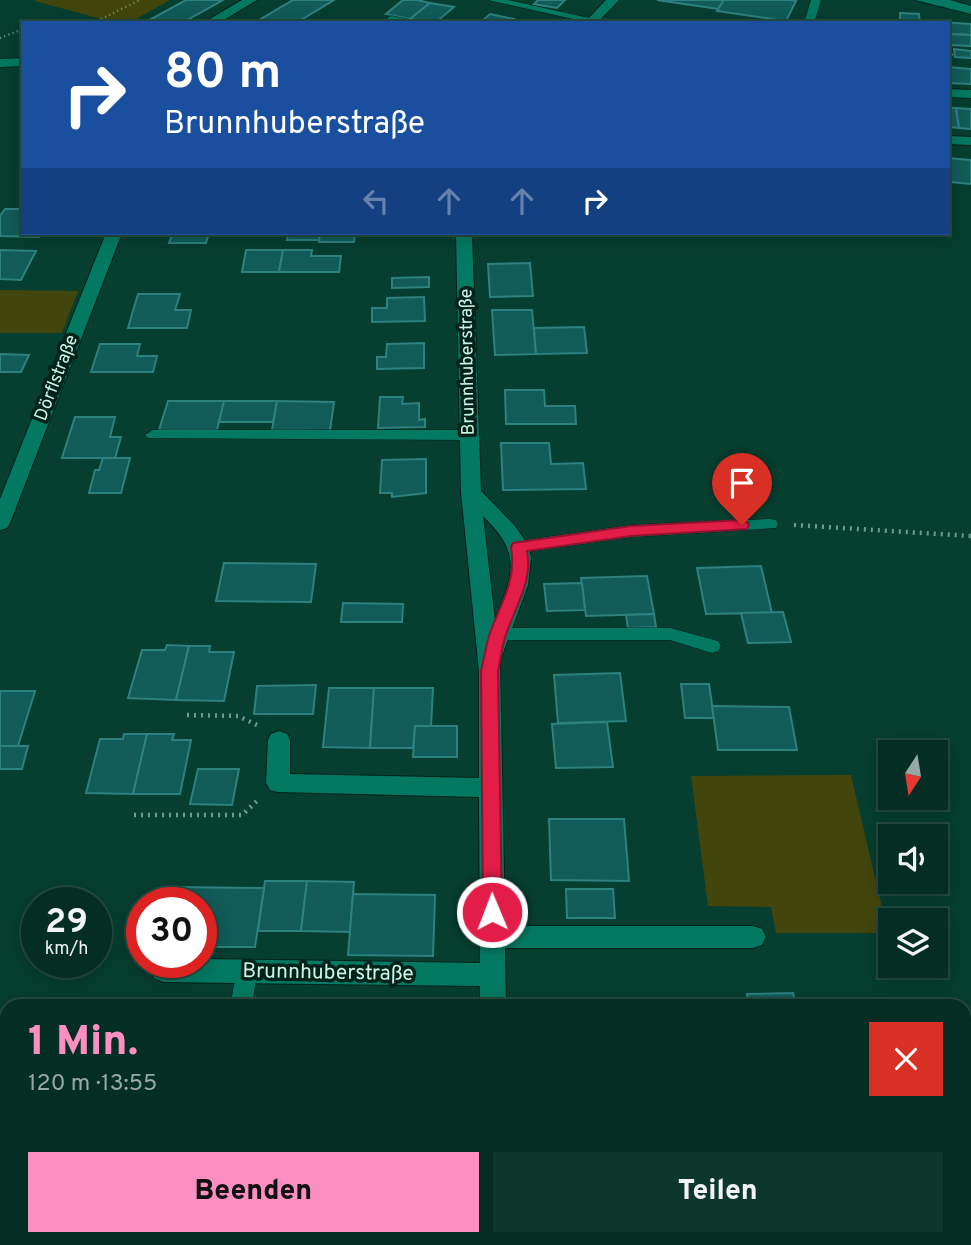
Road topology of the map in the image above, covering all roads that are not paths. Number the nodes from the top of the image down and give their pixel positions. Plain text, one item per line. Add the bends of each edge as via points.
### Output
1 (251, 0) edge
2 (494, 0) edge
3 (612, 0) edge
4 (816, 0) edge
5 (921, 0) edge
6 (971, 10) edge
7 (392, 19) dead end
8 (213, 21) edge
9 (402, 21) edge
10 (592, 21) edge
11 (810, 21) edge
12 (21, 62) edge
13 (0, 63) edge
14 (950, 93) edge
15 (971, 94) edge
16 (950, 140) edge
17 (971, 141) edge
18 (113, 235) edge
19 (464, 235) edge
20 (153, 435) dead end
21 (470, 435) junction
22 (471, 492) junction
23 (0, 523) edge
24 (769, 524) road end
25 (519, 547) junction
26 (492, 634) junction
27 (712, 646) dead end
28 (279, 740) road end
29 (491, 788) junction
30 (492, 937) junction
31 (753, 937) dead end
32 (217, 971) edge
33 (246, 972) junction
34 (492, 975) junction
35 (242, 999) edge
36 (493, 999) edge

1 - 8 street
2 - 10 lane
3 - 10 street
4 - 11 lane
5 - 6 street
7 - 9 lane
12 - 13 street
14 - 15 street
16 - 17 street
18 - 23 street, Dörflstraße
19 - 21 street, Brunnhuberstraße
20 - 21 lane
21 - 22 street, Brunnhuberstraße
22 - 25 street
22 - 26 street, Brunnhuberstraße
24 - 25 lane via 631,531
25 - 26 street, Brunnhuberstraße via 522,566 513,600
26 - 27 lane via 670,634
26 - 29 street, Brunnhuberstraße
28 - 29 street via 278,783
29 - 30 street, Brunnhuberstraße
30 - 31 street
30 - 34 street, Brunnhuberstraße
32 - 33 street, Brunnhuberstraße
33 - 34 street, Brunnhuberstraße
33 - 35 lane
34 - 36 street, Brunnhuberstraße

